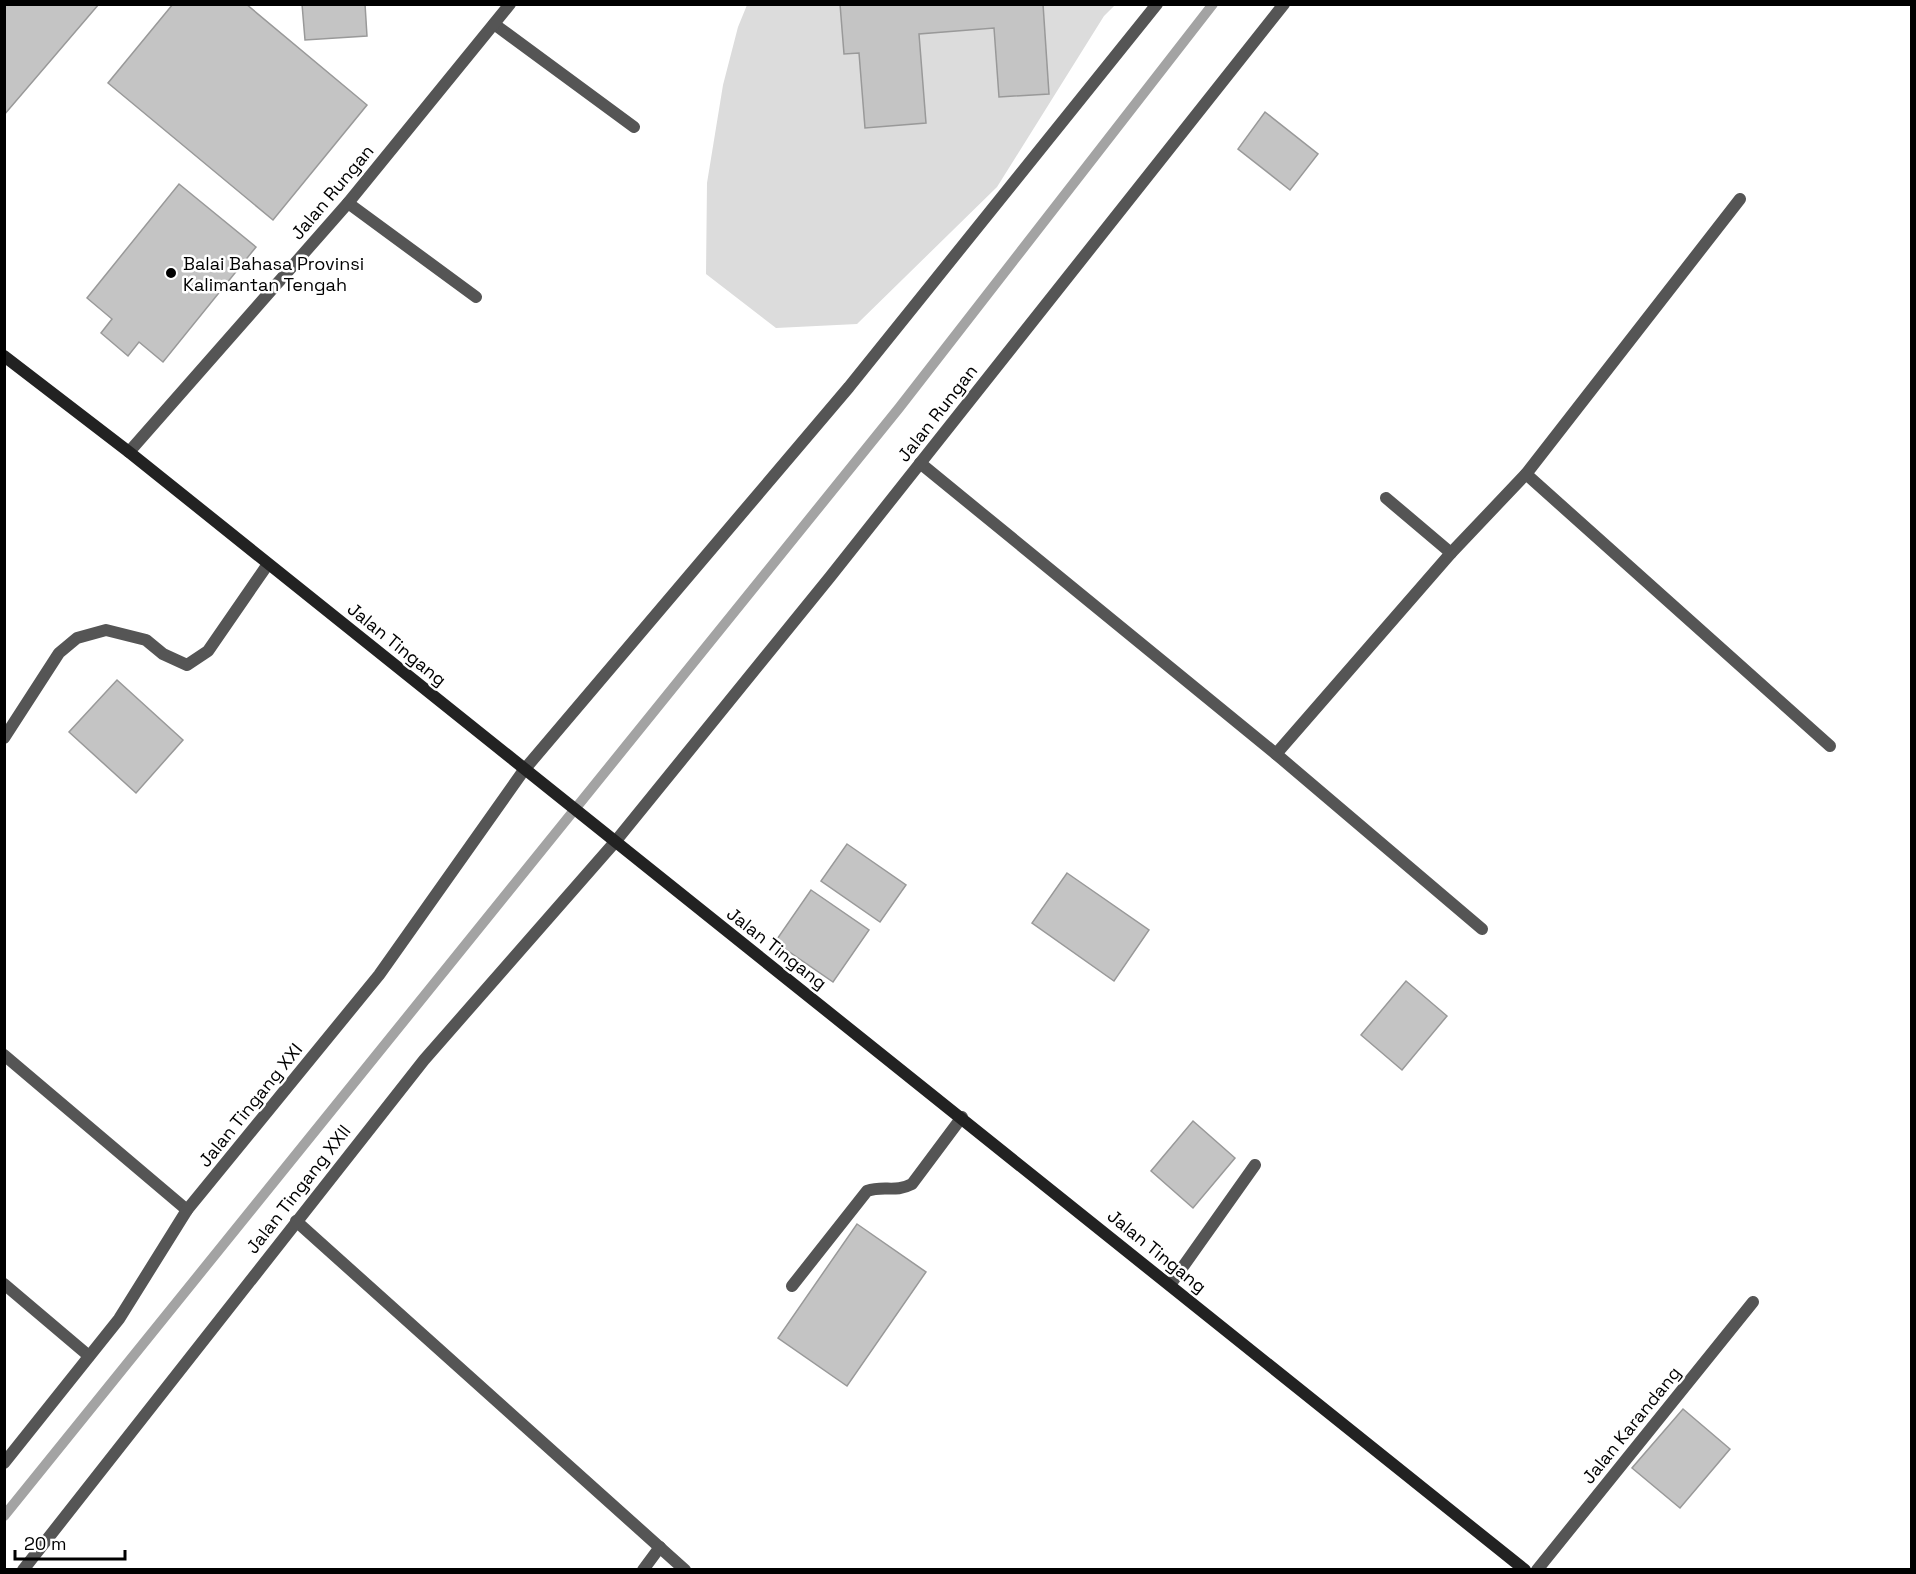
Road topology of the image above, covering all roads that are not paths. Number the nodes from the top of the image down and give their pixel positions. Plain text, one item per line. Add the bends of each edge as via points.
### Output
1 (510, 4) edge
2 (1157, 4) edge
3 (1284, 4) edge
4 (494, 24) junction
5 (634, 127) dead end
6 (1740, 199) dead end
7 (348, 203) junction
8 (476, 297) dead end
9 (4, 356) edge
10 (129, 452) junction
11 (920, 463) junction
12 (1526, 474) junction
13 (1386, 498) dead end
14 (1451, 553) junction
15 (268, 564) junction
16 (4, 738) edge
17 (1830, 746) dead end
18 (1276, 754) junction
19 (524, 770) junction
20 (615, 842) junction
21 (1482, 929) dead end
22 (4, 1055) edge
23 (962, 1117) junction
24 (1256, 1165) dead end
25 (187, 1210) junction
26 (296, 1221) junction
27 (4, 1284) edge
28 (1170, 1285) junction
29 (792, 1286) dead end
30 (1753, 1302) dead end
31 (89, 1356) junction
32 (4, 1462) edge
33 (660, 1547) junction
34 (23, 1569) edge
35 (643, 1569) edge
36 (685, 1569) edge
37 (1525, 1569) edge
38 (1537, 1569) edge

1 - 4 street, Jalan Rungan
2 - 19 street via 849,387
3 - 11 street, Jalan Rungan
4 - 5 street
4 - 7 street, Jalan Rungan
6 - 12 street
7 - 8 street
7 - 10 street, Jalan Rungan
9 - 10 main road, Jalan Tingang
10 - 15 main road, Jalan Tingang
11 - 18 street
11 - 20 street, Jalan Rungan
12 - 14 street
12 - 17 street
13 - 14 street
14 - 18 street
15 - 16 street via 208,651 187,665 136,637 106,630 77,638 59,653
15 - 19 main road, Jalan Tingang
18 - 21 street
19 - 20 main road, Jalan Tingang
19 - 25 street, Jalan Tingang XXI via 379,975
20 - 23 main road, Jalan Tingang
20 - 26 street, Jalan Tingang XXII via 423,1060
22 - 25 street
23 - 28 main road, Jalan Tingang
23 - 29 street via 912,1184 902,1190 867,1191
24 - 28 street
25 - 31 street, Jalan Tingang XXI via 119,1319
26 - 33 street
26 - 34 street, Jalan Tingang XXII
27 - 31 street
28 - 37 main road, Jalan Tingang
30 - 38 street, Jalan Karandang
31 - 32 street, Jalan Tingang XXI
33 - 35 street
33 - 36 street

